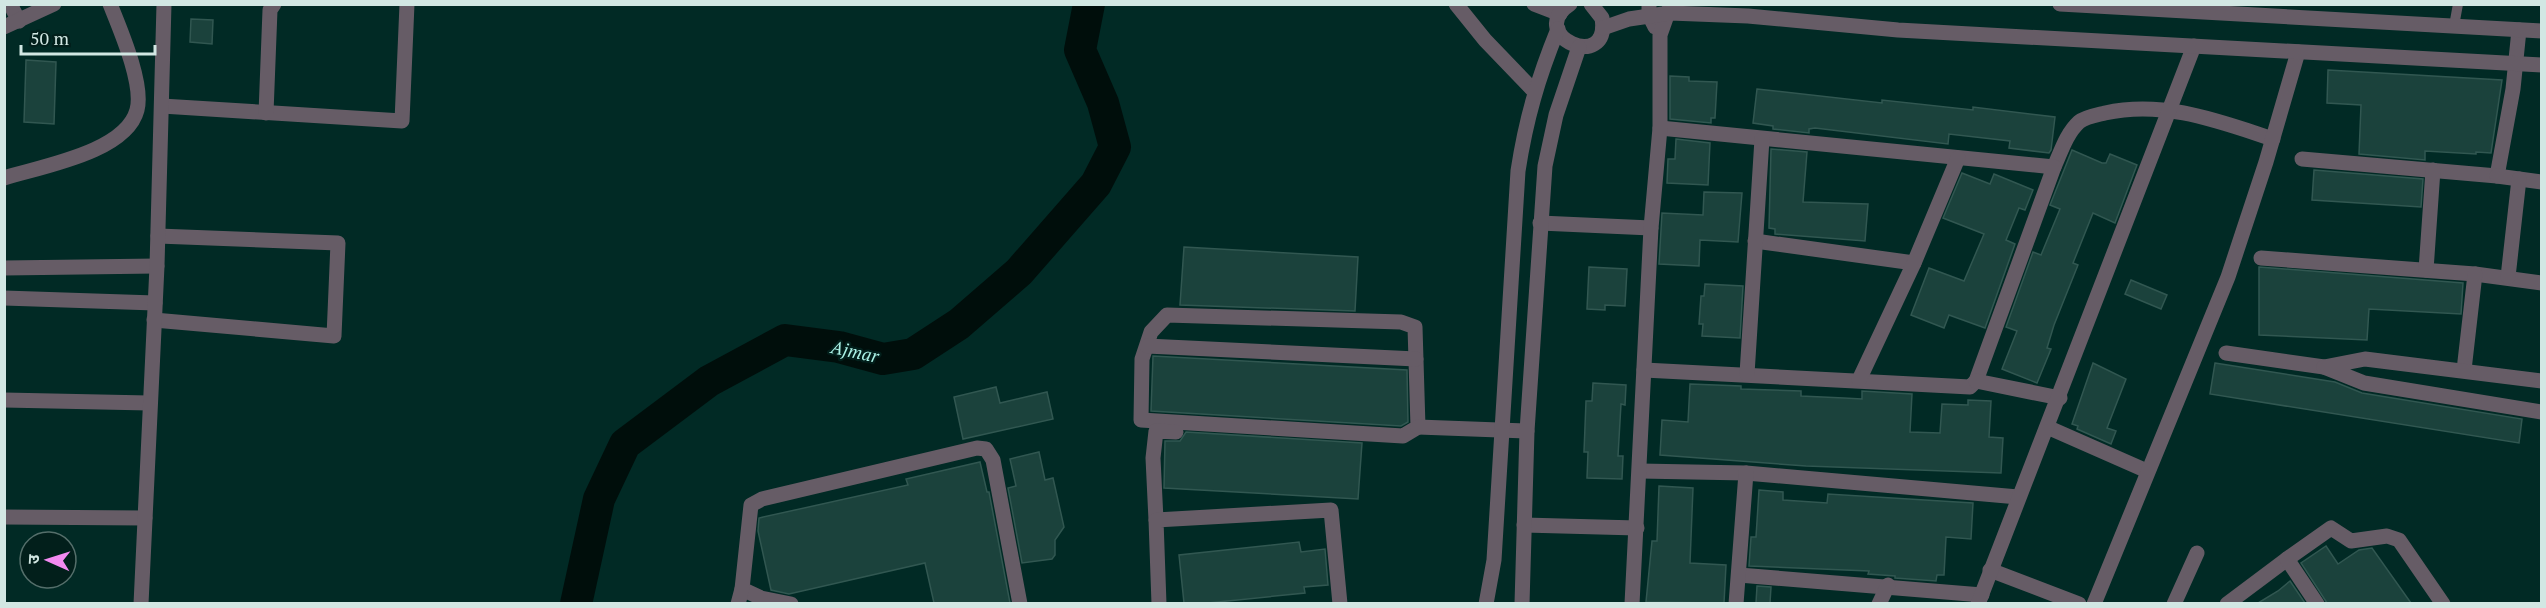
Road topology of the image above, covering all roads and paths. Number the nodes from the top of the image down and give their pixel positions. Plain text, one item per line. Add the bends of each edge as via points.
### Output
1 (10, 4) edge
2 (54, 4) edge
3 (110, 4) edge
4 (164, 4) edge
5 (274, 4) edge
6 (407, 4) edge
7 (1456, 4) edge
8 (1534, 4) edge
9 (1591, 4) edge
10 (2060, 4) edge
11 (2458, 4) edge
12 (1670, 9) edge
13 (1649, 10) edge
14 (1563, 16) edge
15 (12, 24) edge
16 (2454, 26) junction
17 (1603, 28) junction
18 (2519, 30) junction
19 (2541, 31) edge
20 (1660, 35) junction
21 (2194, 46) junction
22 (1579, 47) junction
23 (2298, 52) junction
24 (2516, 65) junction
25 (2541, 65) edge
26 (1534, 91) junction
27 (162, 106) junction
28 (2169, 110) junction
29 (266, 113) junction
30 (1660, 128) junction
31 (1762, 139) junction
32 (2273, 139) junction
33 (1958, 158) junction
34 (2302, 159) dead end
35 (2054, 167) junction
36 (2433, 170) junction
37 (2497, 176) junction
38 (4, 178) edge
39 (2519, 179) junction
40 (2541, 182) edge
41 (1540, 224) junction
42 (1651, 228) junction
43 (158, 236) junction
44 (1755, 241) junction
45 (2261, 258) dead end
46 (1914, 262) junction
47 (157, 266) junction
48 (4, 268) edge
49 (2426, 270) junction
50 (2475, 274) junction
51 (2508, 277) junction
52 (2541, 283) edge
53 (4, 298) edge
54 (155, 303) junction
55 (154, 320) junction
56 (1147, 346) junction
57 (2226, 353) dead end
58 (1416, 359) junction
59 (2325, 367) junction
60 (1644, 370) junction
61 (2464, 370) junction
62 (1746, 374) junction
63 (1859, 380) junction
64 (1976, 381) junction
65 (2541, 381) edge
66 (2060, 398) junction
67 (4, 400) edge
68 (149, 403) junction
69 (2541, 412) edge
70 (1418, 427) junction
71 (2047, 427) junction
72 (1502, 431) junction
73 (1527, 431) junction
74 (1358, 441) dead end
75 (1640, 471) junction
76 (2147, 471) junction
77 (1746, 473) junction
78 (2018, 497) junction
79 (4, 517) edge
80 (145, 518) junction
81 (1156, 520) junction
82 (1524, 525) junction
83 (1636, 528) junction
84 (2197, 553) dead end
85 (2287, 559) junction
86 (1990, 570) junction
87 (1739, 575) junction
88 (1888, 585) junction
89 (740, 596) edge
90 (1980, 599) edge
91 (141, 603) edge
92 (791, 603) edge
93 (1020, 603) edge
94 (1159, 603) edge
95 (1340, 603) edge
96 (1486, 603) edge
97 (1522, 603) edge
98 (1632, 603) edge
99 (1736, 603) edge
100 (1879, 603) edge
101 (2079, 603) edge
102 (2094, 603) edge
103 (2174, 603) edge
104 (2227, 603) edge
105 (2318, 603) edge
106 (2443, 603) edge

1 - 15 street
2 - 15 street
3 - 38 street via 136,82 138,109 128,130 108,145
4 - 27 street
5 - 29 street via 270,10
6 - 29 street via 402,121
7 - 26 street
8 - 14 street
9 - 17 street via 1602,18
10 - 16 street
11 - 16 lane
12 - 13 street
12 - 20 street
12 - 21 street via 1898,30
13 - 17 street
13 - 20 street
14 - 22 street via 1566,42
14 - 26 street
16 - 18 street
17 - 22 street via 1593,44
18 - 19 street
18 - 24 street
20 - 30 street
21 - 23 street
21 - 28 street
22 - 41 street via 1556,115 1545,166
23 - 24 street
23 - 32 street
24 - 25 street
24 - 37 street
26 - 72 street via 1518,171
27 - 29 street
27 - 43 street
28 - 32 street via 2208,117
28 - 35 street via 2114,111 2080,121
28 - 66 street
30 - 31 street
30 - 42 street
31 - 33 street
31 - 44 street
32 - 76 street via 2228,276
33 - 35 street
33 - 46 street
34 - 36 street
35 - 64 street
36 - 37 street
36 - 49 street
37 - 39 street
39 - 40 street
39 - 51 street
41 - 42 street
41 - 73 street
42 - 60 street
43 - 47 street
43 - 55 street via 338,243 334,336
44 - 46 street
44 - 62 street
45 - 49 street
46 - 63 street
47 - 48 street
47 - 54 street
49 - 50 street
50 - 51 street
50 - 61 street
51 - 52 street
53 - 54 street
54 - 55 street
55 - 68 street
56 - 58 street
56 - 58 street via 1151,332 1167,315 1401,322 1415,327
56 - 70 street via 1142,359 1141,420 1403,436
57 - 59 street
58 - 70 street
59 - 61 street via 2366,359
59 - 69 street via 2364,383
60 - 62 street
60 - 75 street
61 - 65 street
62 - 63 street
63 - 64 street via 1964,388
64 - 66 street
66 - 71 street
67 - 68 street
68 - 80 street
70 - 72 street
71 - 76 street
71 - 78 street
72 - 73 street
72 - 96 street via 1494,560
73 - 82 street
74 - 81 street via 1156,432
75 - 77 street
75 - 83 street
76 - 102 street
77 - 78 street
77 - 87 street
78 - 86 street
79 - 80 street
80 - 91 street
81 - 94 street
81 - 95 street via 1330,510
82 - 83 street
82 - 97 street
83 - 98 street
84 - 103 street
85 - 104 street
85 - 105 street
85 - 106 street via 2331,528 2351,541 2387,536 2399,540
86 - 90 street
86 - 101 street
87 - 88 street
87 - 99 street
88 - 90 street
88 - 100 street
89 - 92 street
89 - 93 street via 751,505 762,499 977,448 986,449 993,460

